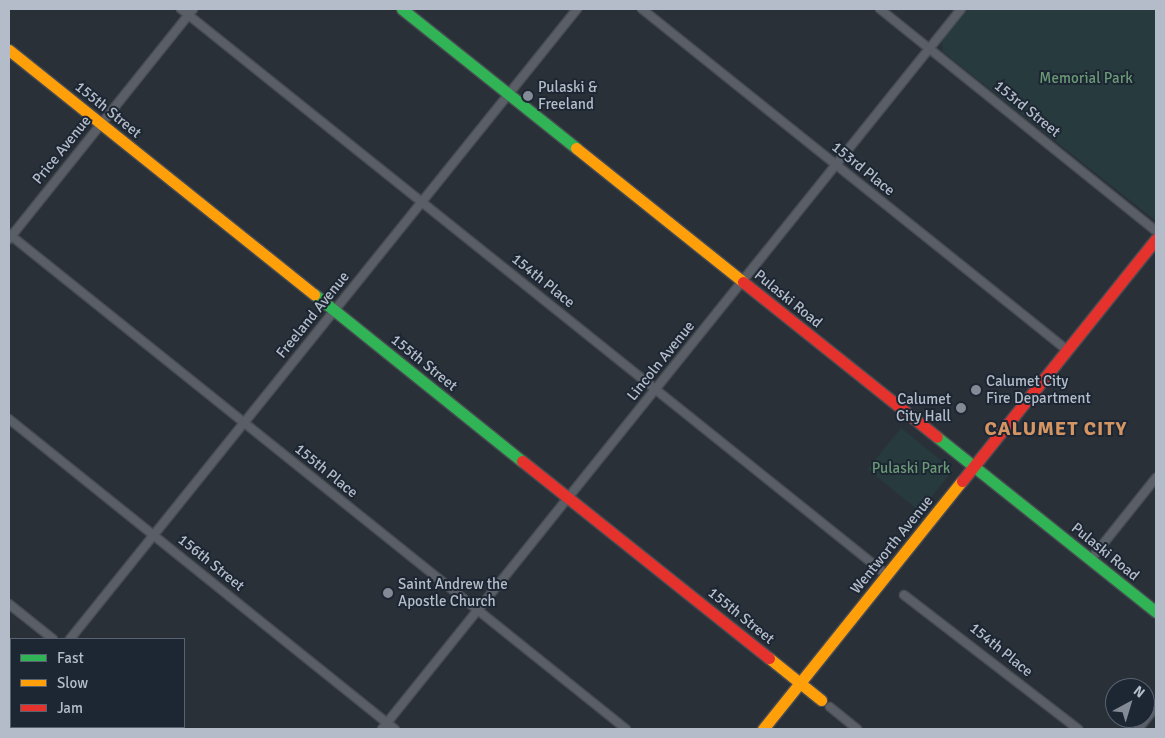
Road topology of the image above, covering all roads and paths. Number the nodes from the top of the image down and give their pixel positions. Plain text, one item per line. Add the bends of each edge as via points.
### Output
1 (181, 9) edge
2 (402, 9) edge
3 (577, 9) edge
4 (642, 9) edge
5 (880, 9) edge
6 (960, 9) edge
7 (191, 12) edge
8 (929, 48) junction
9 (9, 50) edge
10 (509, 94) junction
11 (101, 124) junction
12 (836, 164) junction
13 (422, 202) junction
14 (1156, 231) edge
15 (10, 236) edge
16 (1156, 239) edge
17 (742, 281) junction
18 (335, 310) junction
19 (1067, 350) junction
20 (655, 389) junction
21 (9, 419) edge
22 (244, 423) junction
23 (974, 466) junction
24 (1156, 478) edge
25 (568, 497) junction
26 (154, 535) junction
27 (1091, 559) junction
28 (887, 574) junction
29 (904, 595) dead end
30 (9, 604) edge
31 (477, 610) junction
32 (1156, 612) edge
33 (52, 638) edge
34 (71, 638) edge
35 (800, 683) junction
36 (826, 703) joint
37 (1156, 707) edge
38 (384, 726) edge
39 (395, 729) edge
40 (626, 729) edge
41 (763, 729) edge
42 (857, 729) edge
43 (1078, 729) edge
44 (1138, 729) edge

1 - 7 street, 154th Place
2 - 10 street, Pulaski Road
3 - 10 street, Freeland Avenue
4 - 12 street, 153rd Place
5 - 8 street, 153rd Street
6 - 8 street, Lincoln Avenue
7 - 11 street, Price Avenue
7 - 13 street, 154th Place
8 - 12 street, Lincoln Avenue
8 - 14 street, 153rd Street
9 - 11 street, 155th Street
10 - 13 street, Freeland Avenue
10 - 17 street, Pulaski Road
11 - 15 street, Price Avenue
11 - 18 street, 155th Street
12 - 17 street, Lincoln Avenue
12 - 19 street, 153rd Place
13 - 18 street, Freeland Avenue
13 - 20 street, 154th Place
15 - 22 street, 155th Place
16 - 19 street, Wentworth Avenue
17 - 20 street, Lincoln Avenue
17 - 23 street, Pulaski Road
18 - 22 street, Freeland Avenue
18 - 25 street, 155th Street
19 - 23 street, Wentworth Avenue
20 - 25 street, Lincoln Avenue
20 - 28 street, 154th Place
21 - 26 street, 156th Street
22 - 26 street, Freeland Avenue
22 - 31 street, 155th Place
23 - 27 street, Pulaski Road
23 - 28 street, Wentworth Avenue
24 - 27 street
25 - 31 street, Lincoln Avenue
25 - 35 street, 155th Street
26 - 34 street, Freeland Avenue
26 - 38 street, 156th Street
27 - 32 street, Pulaski Road
28 - 35 street, Wentworth Avenue
29 - 43 street, 154th Place
30 - 33 street
31 - 38 street, Lincoln Avenue
31 - 40 street, 155th Place
35 - 36 street, 155th Street
35 - 41 street, Wentworth Avenue
36 - 42 street, 155th Street
37 - 44 street
38 - 39 street, 156th Street

